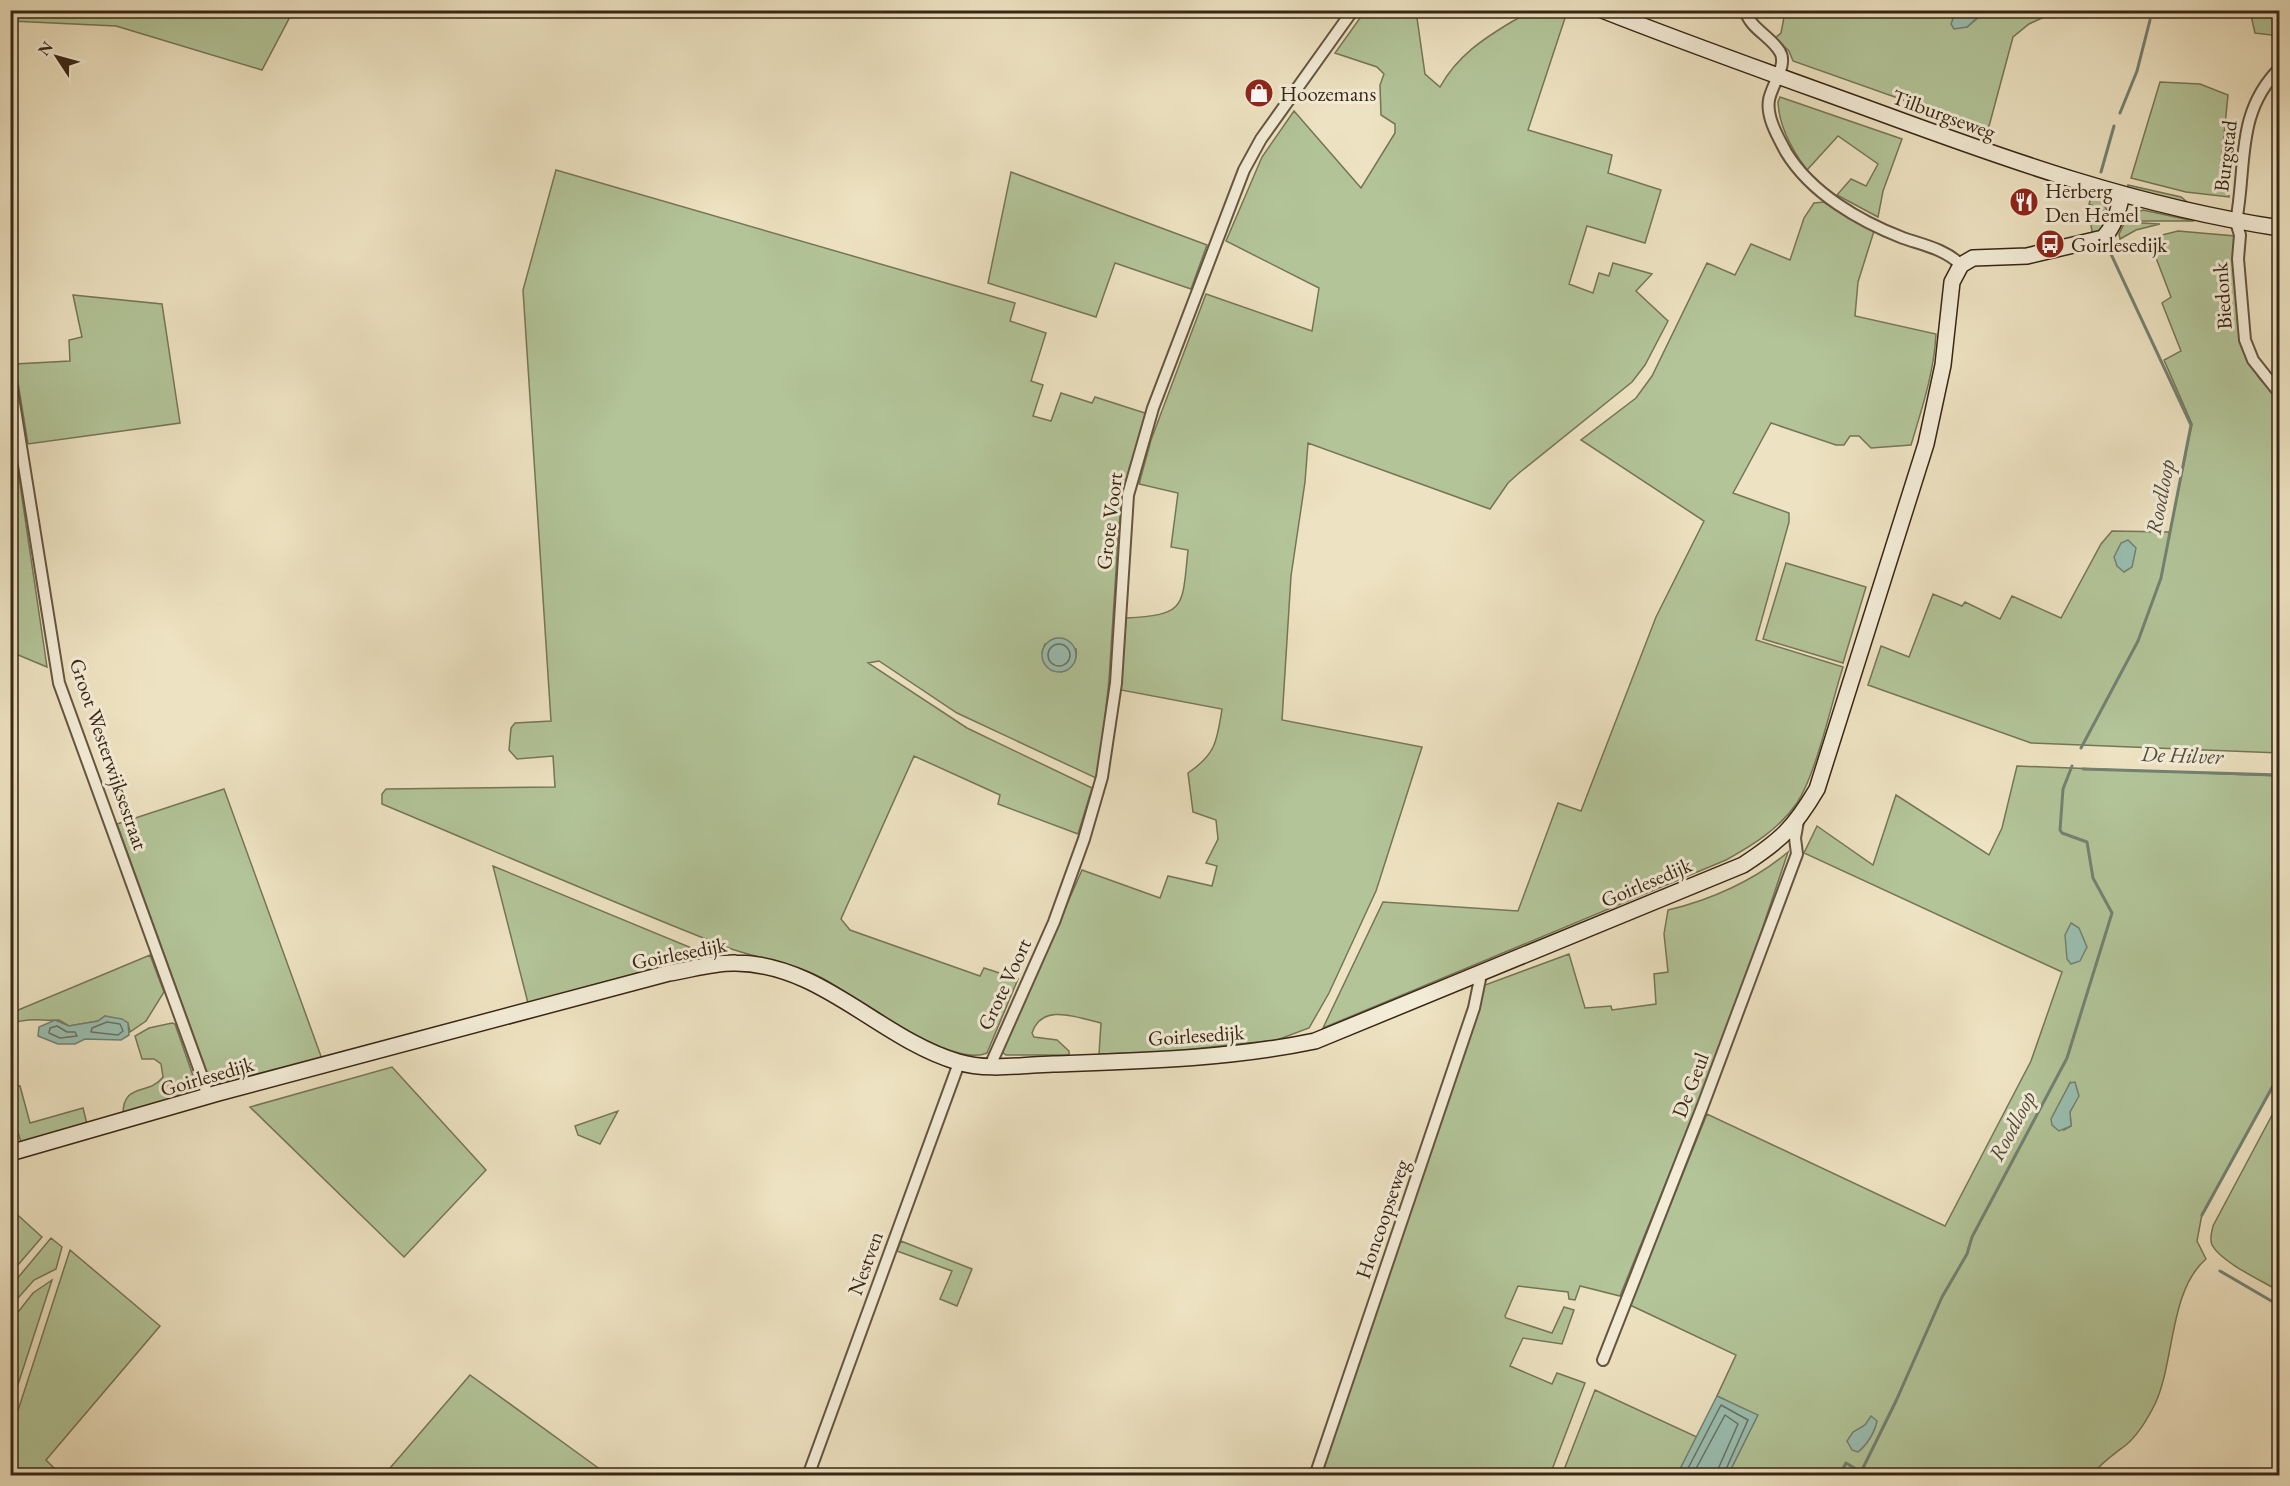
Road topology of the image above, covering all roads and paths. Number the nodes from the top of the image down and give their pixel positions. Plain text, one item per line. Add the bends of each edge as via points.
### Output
1 (1353, 10) edge
2 (1602, 10) edge
3 (1745, 10) edge
4 (2280, 68) edge
5 (1777, 75) junction
6 (2122, 195) junction
7 (2236, 222) junction
8 (2280, 228) edge
9 (1961, 265) junction
10 (10, 378) edge
11 (2280, 394) edge
12 (1798, 821) junction
13 (1481, 974) junction
14 (959, 1063) junction
15 (990, 1066) junction
16 (206, 1098) junction
17 (10, 1153) edge
18 (1603, 1360) dead end
19 (808, 1476) edge
20 (1315, 1476) edge

1 - 15 street, Grote Voort via 1261,139 1244,170 1153,408 1128,495 1116,683 1102,777 1054,922
2 - 5 street, Tilburgseweg
3 - 5 street via 1747,19 1780,52 1782,61
4 - 7 street, Burgstad via 2262,87 2251,110
5 - 6 street, Tilburgseweg via 1962,144
5 - 9 street via 1768,101 1772,123 1786,152 1809,180 1841,207 1872,225 1942,251
6 - 7 street, Tilburgseweg
6 - 9 street via 2117,217 2103,238 2027,256 1973,258
7 - 8 street, Tilburgseweg
7 - 11 street, Biedonk via 2245,340 2253,360
9 - 12 street, Goirlesedijk via 1952,282 1943,365 1926,444 1817,789
10 - 16 street, Groot Westerwijksestraat via 59,683 146,918 205,1085
12 - 13 street, Goirlesedijk via 1771,847 1743,865
12 - 18 street, De Geul via 1797,854
13 - 15 street, Goirlesedijk via 1314,1041 1264,1052
13 - 20 street, Honcoopseweg via 1474,1008
14 - 15 street, Goirlesedijk
14 - 16 street, Goirlesedijk via 792,974 735,963 669,973
14 - 19 street, Nestven
16 - 17 street, Goirlesedijk

